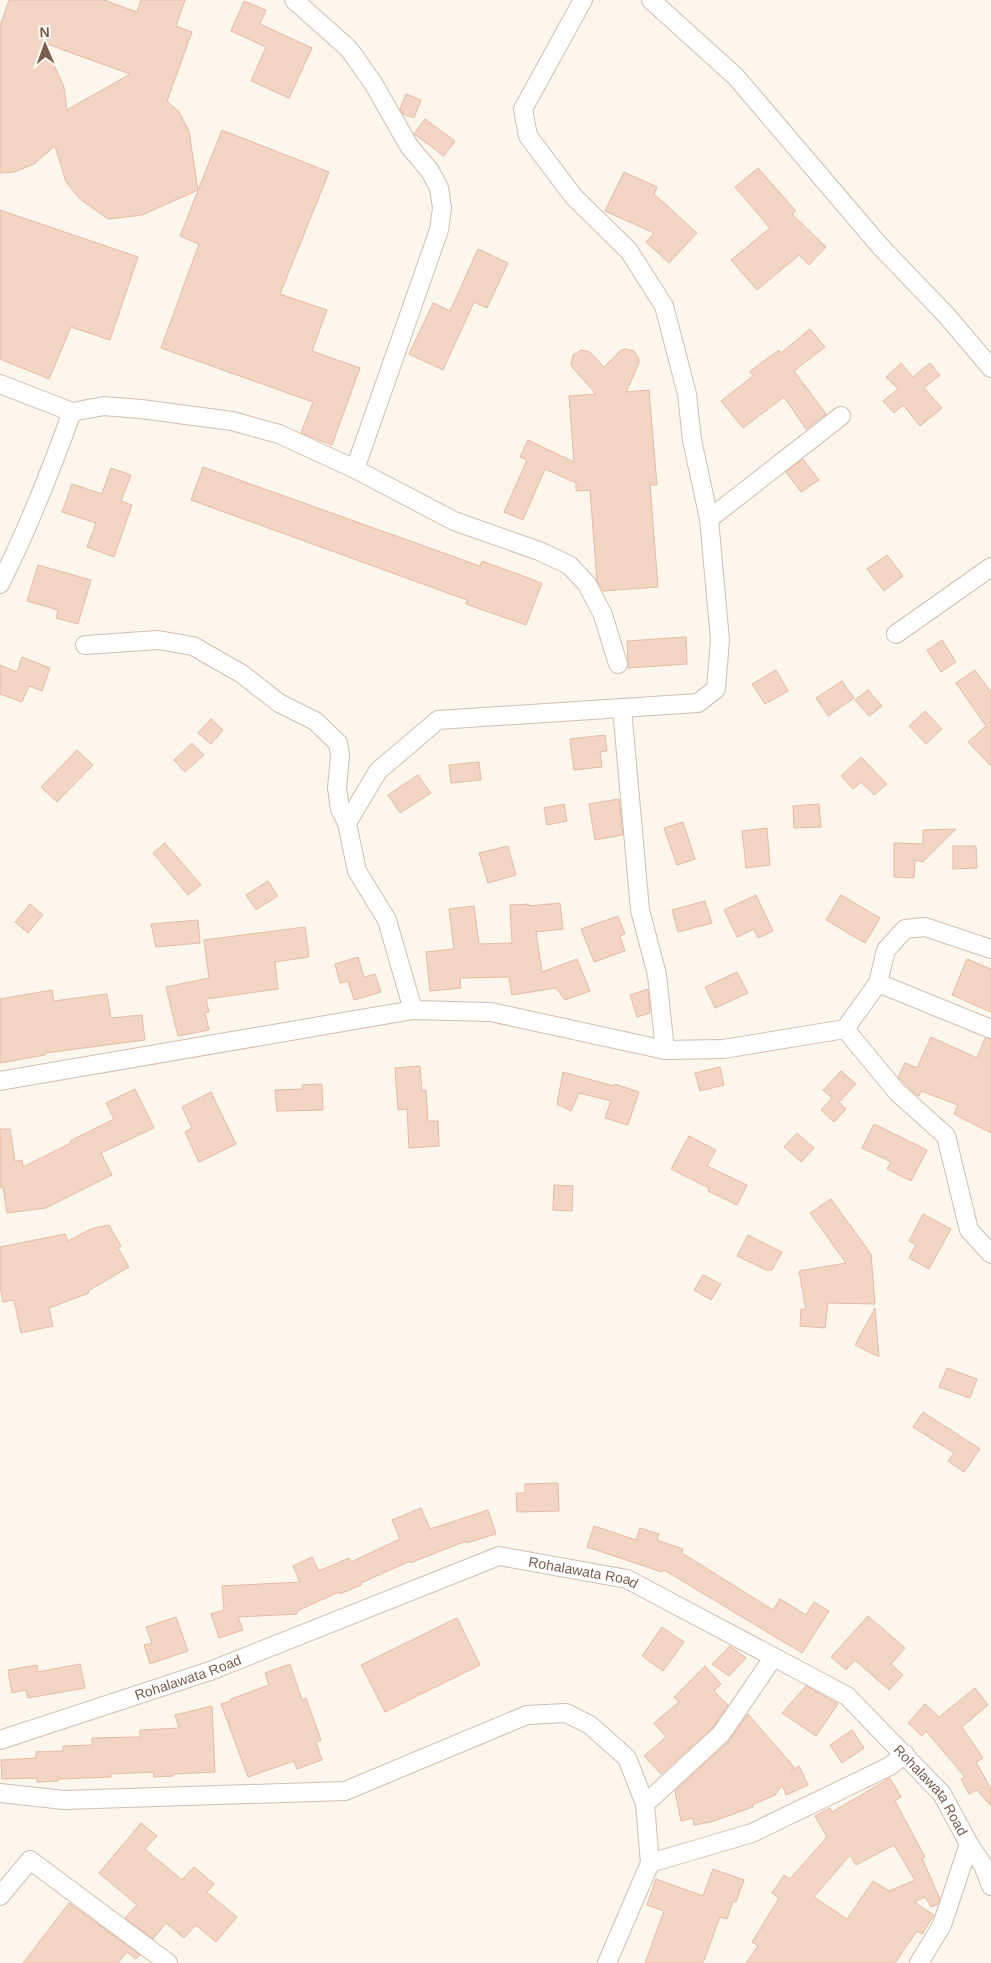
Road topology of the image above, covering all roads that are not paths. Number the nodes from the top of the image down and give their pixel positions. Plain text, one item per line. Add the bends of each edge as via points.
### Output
1 (294, 0) edge
2 (583, 0) edge
3 (651, 0) edge
4 (991, 368) edge
5 (0, 384) edge
6 (72, 412) junction
7 (841, 416) dead end
8 (354, 469) junction
9 (709, 519) junction
10 (991, 567) edge
11 (0, 584) edge
12 (896, 634) dead end
13 (85, 645) dead end
14 (618, 664) dead end
15 (622, 708) junction
16 (347, 823) junction
17 (991, 949) edge
18 (878, 983) junction
19 (413, 1010) junction
20 (845, 1029) junction
21 (991, 1029) edge
22 (665, 1050) junction
23 (0, 1081) edge
24 (991, 1254) edge
25 (773, 1658) junction
26 (0, 1740) edge
27 (905, 1754) junction
28 (0, 1794) edge
29 (645, 1804) junction
30 (969, 1844) junction
31 (650, 1864) junction
32 (991, 1886) edge
33 (0, 1896) edge
34 (168, 1963) edge
35 (607, 1963) edge
36 (919, 1963) edge

1 - 8 street via 350,49 409,146 430,171 439,188 442,208 439,230
2 - 9 street via 523,109 528,136 574,197 628,251 664,306 686,394
3 - 4 street via 736,77 880,246
5 - 6 street
6 - 8 street via 104,406 232,421 279,434
6 - 11 street via 18,549
7 - 9 street
8 - 14 street via 454,521 569,565 587,584 603,615
9 - 15 street via 720,640 716,689 698,702
10 - 12 street
13 - 16 street via 158,640 193,646 242,674 279,703 315,721 338,742 337,788 340,809
15 - 16 street via 438,720 378,772
15 - 22 street via 640,910 657,976
16 - 19 street via 357,871 387,920
17 - 18 street via 925,927 905,929 886,950
18 - 20 street
18 - 21 street
19 - 22 street via 491,1012
19 - 23 street
20 - 22 street via 723,1049
20 - 24 street via 897,1092 946,1136 968,1230
25 - 26 street, Rohalawata Road via 627,1578 499,1556 210,1671
25 - 27 street, Rohalawata Road via 847,1696
25 - 29 street via 721,1734
27 - 30 street, Rohalawata Road via 942,1794
27 - 31 street via 890,1766 752,1833
28 - 29 street via 64,1800 345,1792 526,1715 566,1713 590,1725 627,1758
29 - 31 street
30 - 32 street via 983,1865
30 - 36 street, Rohalawata Road via 942,1925
31 - 35 street
33 - 34 street via 30,1860

